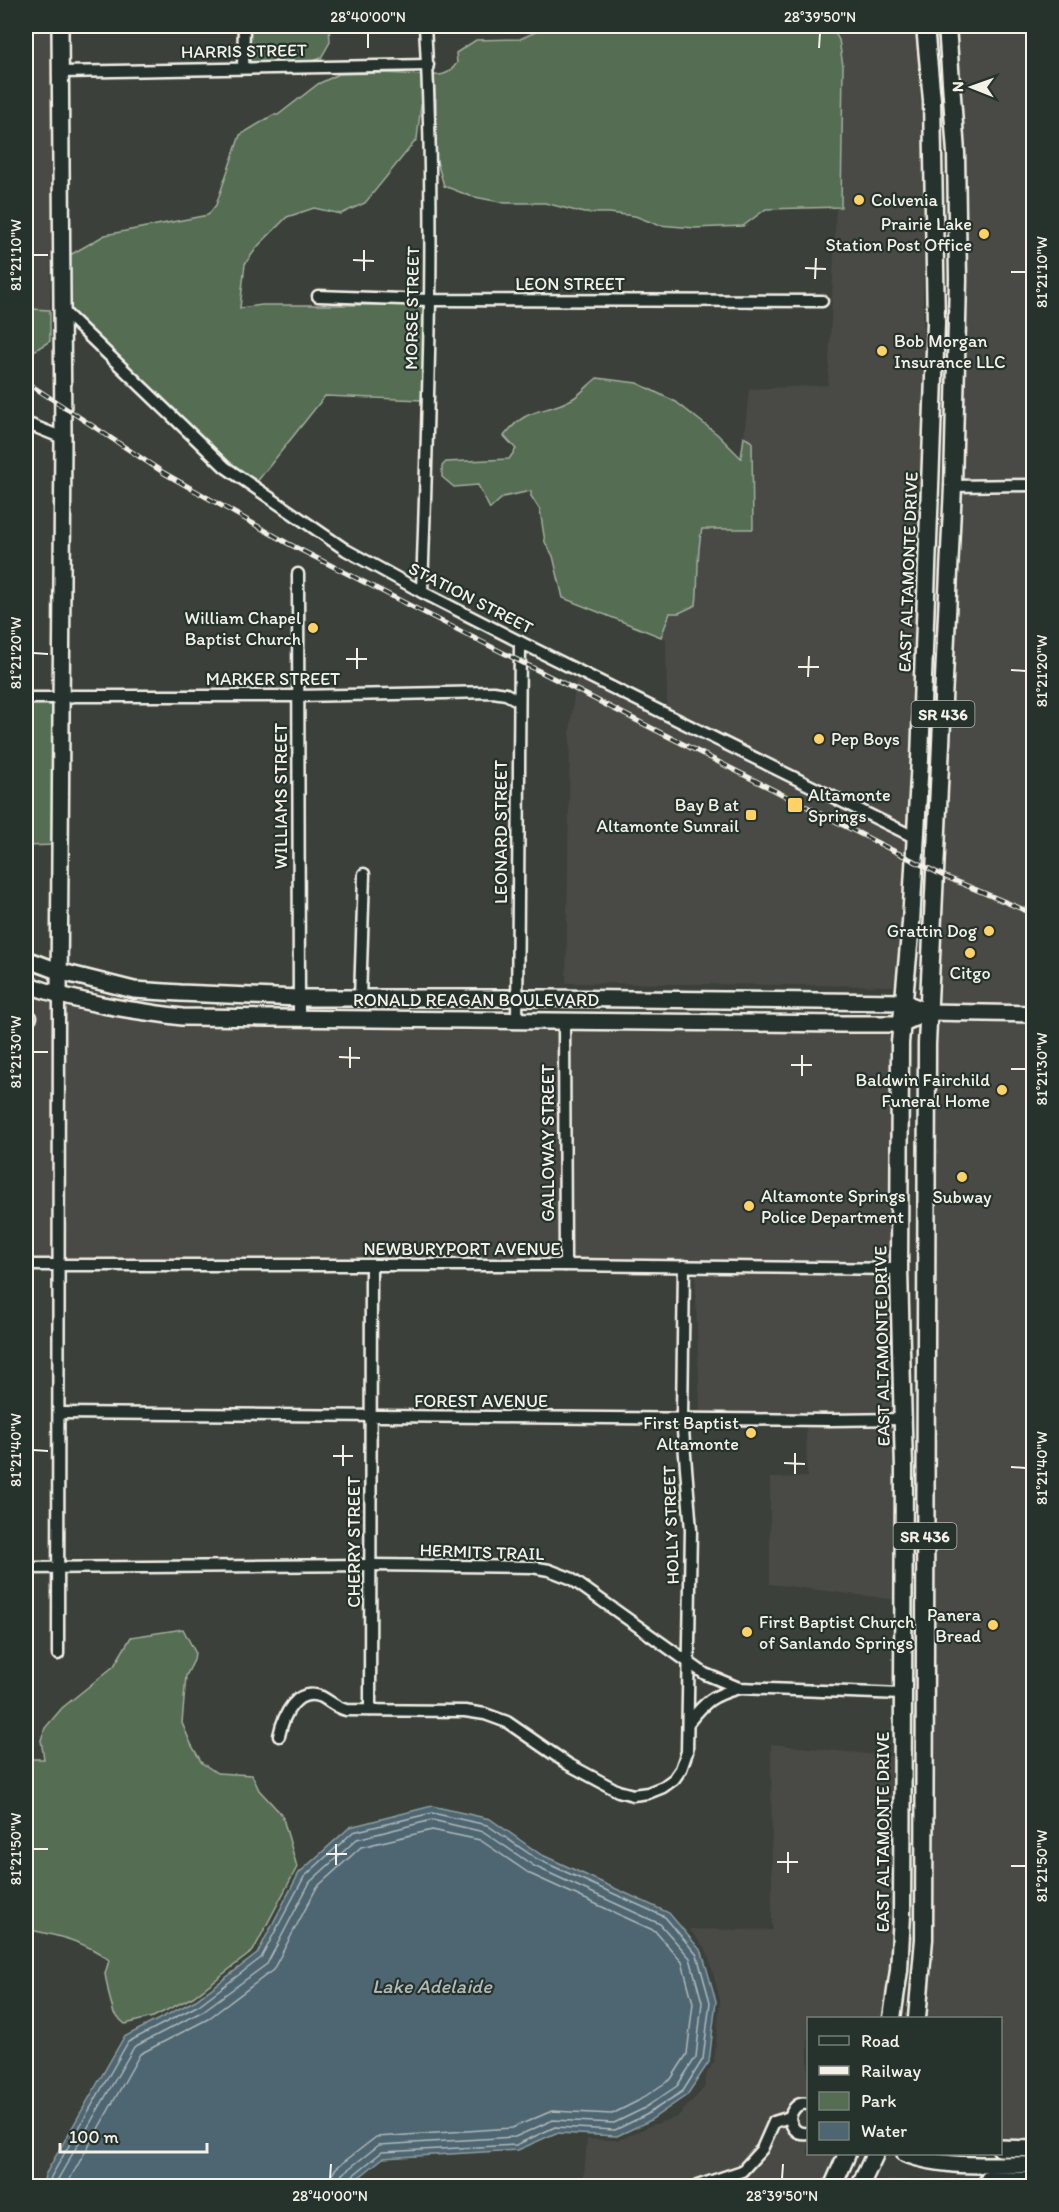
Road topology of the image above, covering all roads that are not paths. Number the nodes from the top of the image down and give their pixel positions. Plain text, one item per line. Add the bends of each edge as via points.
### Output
1 (60, 26) edge
2 (244, 26) edge
3 (425, 26) edge
4 (925, 26) edge
5 (933, 26) edge
6 (947, 26) edge
7 (428, 65) junction
8 (243, 67) junction
9 (61, 72) junction
10 (951, 81) junction
11 (318, 296) dead end
12 (429, 300) junction
13 (822, 301) dead end
14 (63, 310) junction
15 (936, 323) junction
16 (957, 323) junction
17 (933, 408) junction
18 (26, 423) edge
19 (63, 438) junction
20 (1034, 485) edge
21 (953, 486) junction
22 (932, 489) junction
23 (298, 574) dead end
24 (948, 586) junction
25 (422, 592) junction
26 (520, 642) junction
27 (924, 665) junction
28 (297, 696) junction
29 (944, 696) junction
30 (26, 698) edge
31 (62, 698) junction
32 (519, 701) junction
33 (922, 715) junction
34 (942, 743) junction
35 (916, 838) junction
36 (364, 874) dead end
37 (26, 959) edge
38 (58, 971) junction
39 (26, 984) edge
40 (59, 996) junction
41 (298, 998) junction
42 (516, 998) junction
43 (360, 999) junction
44 (903, 1002) junction
45 (928, 1012) junction
46 (1034, 1014) edge
47 (299, 1019) junction
48 (564, 1020) junction
49 (517, 1022) junction
50 (902, 1024) junction
51 (26, 1265) edge
52 (60, 1266) junction
53 (371, 1266) junction
54 (565, 1266) junction
55 (684, 1266) junction
56 (899, 1269) junction
57 (926, 1293) junction
58 (59, 1413) junction
59 (371, 1416) junction
60 (682, 1418) junction
61 (903, 1419) junction
62 (904, 1469) junction
63 (925, 1498) junction
64 (371, 1565) junction
65 (26, 1568) edge
66 (58, 1568) junction
67 (58, 1654) dead end
68 (688, 1661) junction
69 (903, 1669) junction
70 (739, 1688) junction
71 (903, 1694) junction
72 (924, 1697) junction
73 (370, 1710) junction
74 (924, 1719) junction
75 (688, 1723) junction
76 (279, 1736) dead end
77 (903, 1849) junction
78 (924, 1868) junction
79 (892, 2017) edge
80 (917, 2017) edge
81 (807, 2104) edge
82 (790, 2117) junction
83 (807, 2133) edge
84 (1002, 2148) edge
85 (1034, 2149) edge
86 (847, 2155) edge
87 (875, 2155) edge
88 (909, 2155) edge
89 (1034, 2165) edge
90 (1034, 2178) edge
91 (697, 2187) edge
92 (833, 2187) edge
93 (860, 2187) edge
94 (982, 2187) edge

1 - 9 main road
2 - 8 street
3 - 7 street, MORSE STREET
4 - 15 main road, EAST ALTAMONTE DRIVE / SR 436 via 932,100
5 - 10 main road via 939,76
6 - 10 main road, SR 436
7 - 8 street, HARRIS STREET
7 - 12 street, MORSE STREET
8 - 9 street, HARRIS STREET
9 - 14 main road
10 - 16 main road, SR 436
11 - 12 street, LEON STREET
12 - 13 street, LEON STREET
12 - 25 street, MORSE STREET
14 - 19 main road
14 - 25 street, STATION STREET via 243,480 346,550
15 - 16 street
15 - 17 main road, EAST ALTAMONTE DRIVE / SR 436
16 - 21 main road, SR 436
17 - 21 main road via 939,418 941,468
17 - 22 main road, EAST ALTAMONTE DRIVE / SR 436
18 - 19 street
19 - 31 main road
20 - 21 street
21 - 24 main road, SR 436
22 - 24 main road via 940,513 938,570 941,581
22 - 27 main road, EAST ALTAMONTE DRIVE / SR 436
23 - 28 street, WILLIAMS STREET
24 - 29 main road, SR 436
25 - 26 street, STATION STREET
26 - 32 street, LEONARD STREET
26 - 35 street, STATION STREET
27 - 29 main road
27 - 33 main road, EAST ALTAMONTE DRIVE / SR 436
28 - 31 street, MARKER STREET
28 - 32 street, MARKER STREET via 493,692
28 - 41 street, WILLIAMS STREET
29 - 34 main road, SR 436
30 - 31 street, MARKER STREET
31 - 38 main road
32 - 42 street, LEONARD STREET
33 - 34 main road
33 - 35 main road, EAST ALTAMONTE DRIVE / SR 436
34 - 45 main road, SR 436
35 - 44 main road, EAST ALTAMONTE DRIVE / SR 436
36 - 43 street
37 - 38 main road, RONALD REAGAN BOULEVARD
38 - 40 main road
38 - 41 main road, RONALD REAGAN BOULEVARD via 134,990
39 - 40 main road, RONALD REAGAN BOULEVARD
40 - 47 main road, RONALD REAGAN BOULEVARD via 182,1017
40 - 52 street
41 - 43 main road, RONALD REAGAN BOULEVARD
41 - 47 street, WILLIAMS STREET
42 - 43 main road, RONALD REAGAN BOULEVARD
42 - 44 main road, RONALD REAGAN BOULEVARD
42 - 49 street, LEONARD STREET
44 - 45 main road, RONALD REAGAN BOULEVARD
44 - 50 main road, EAST ALTAMONTE DRIVE / SR 436
45 - 46 main road, RONALD REAGAN BOULEVARD
45 - 50 main road, RONALD REAGAN BOULEVARD
45 - 57 main road, SR 436
47 - 49 main road, RONALD REAGAN BOULEVARD
48 - 49 main road, RONALD REAGAN BOULEVARD
48 - 50 main road, RONALD REAGAN BOULEVARD
48 - 54 street, GALLOWAY STREET
50 - 56 main road, EAST ALTAMONTE DRIVE / SR 436
51 - 52 street, NEWBURYPORT AVENUE
52 - 53 street, NEWBURYPORT AVENUE
52 - 58 street
53 - 54 street, NEWBURYPORT AVENUE
53 - 59 street, CHERRY STREET
54 - 55 street, NEWBURYPORT AVENUE
55 - 56 street, NEWBURYPORT AVENUE
55 - 60 street, HOLLY STREET
56 - 57 main road via 916,1278
56 - 61 main road, EAST ALTAMONTE DRIVE / SR 436
57 - 63 main road, SR 436
58 - 59 street, FOREST AVENUE
58 - 66 street
59 - 60 street, FOREST AVENUE
59 - 64 street, CHERRY STREET
60 - 61 street, FOREST AVENUE
60 - 68 street, HOLLY STREET via 691,1530
61 - 62 main road, EAST ALTAMONTE DRIVE / SR 436
62 - 63 main road via 911,1486
62 - 69 main road, EAST ALTAMONTE DRIVE / SR 436
63 - 72 main road, SR 436
64 - 66 street, HERMITS TRAIL
64 - 68 street, HERMITS TRAIL via 549,1570 570,1578
64 - 73 street, CHERRY STREET
65 - 66 street, HERMITS TRAIL
66 - 67 street
68 - 70 street, HERMITS TRAIL via 705,1674
68 - 75 street, HOLLY STREET
69 - 71 main road, EAST ALTAMONTE DRIVE / SR 436
69 - 72 main road
70 - 71 street, HERMITS TRAIL
70 - 75 street via 717,1694
71 - 74 main road
71 - 77 main road, EAST ALTAMONTE DRIVE / SR 436
72 - 74 main road, SR 436
73 - 75 street, HOLLY STREET via 485,1714 507,1722 568,1764 633,1795 648,1793 674,1779 687,1752
73 - 76 street via 346,1710 313,1695 300,1698 282,1720
74 - 78 main road, SR 436
77 - 78 main road via 912,1864
77 - 79 main road, EAST ALTAMONTE DRIVE / SR 436 via 901,1953
78 - 80 main road, SR 436 via 923,1964
81 - 82 street via 795,2107
82 - 83 street via 793,2128
82 - 91 street via 774,2122 762,2149 742,2171
84 - 85 main road
86 - 92 main road
87 - 93 main road
88 - 89 main road via 945,2163
90 - 94 street via 987,2177

